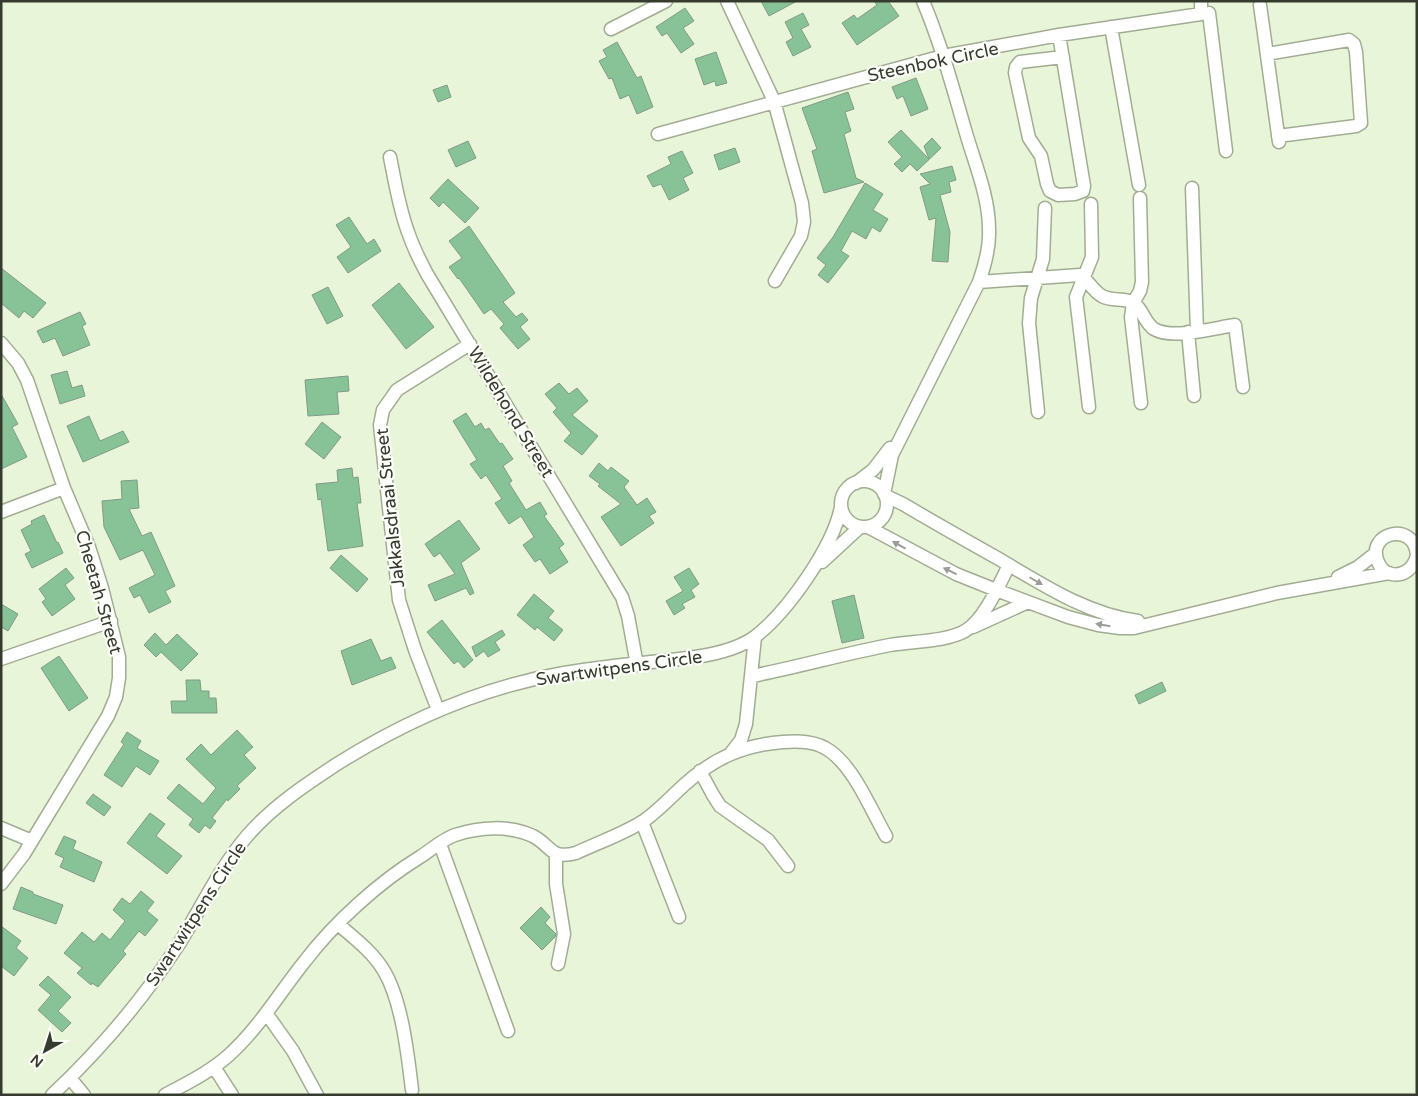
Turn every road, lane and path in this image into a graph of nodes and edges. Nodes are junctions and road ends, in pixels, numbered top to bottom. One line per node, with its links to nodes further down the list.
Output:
1 (666, 1): 8 (street)
2 (728, 1): 13 (street)
3 (923, 1): 11 (street)
4 (1201, 1): 7 (street, Steenbok Circle)
5 (1260, 5): 10 (street)
6 (1209, 14): 15 (street)
7 (1111, 27): 9 (street, Steenbok Circle); 24 (street)
8 (611, 29)
9 (1059, 35): 11 (street, Steenbok Circle); 12 (street)
10 (1267, 54): 10 (street)
11 (943, 56): 13 (street, Steenbok Circle); 23 (street)
12 (1063, 57): 12 (street)
13 (774, 101): 14 (street, Steenbok Circle); 22 (street)
14 (658, 134)
15 (1226, 151)
16 (390, 157): 27 (street, Wildehond Street)
17 (1192, 188): 25 (street)
18 (1091, 204): 20 (street)
19 (1045, 208): 21 (street)
20 (1083, 277): 21 (street); 24 (street); 31 (street)
21 (1038, 278): 23 (street); 32 (street)
22 (775, 281)
23 (979, 282): 33 (street)
24 (1132, 303): 25 (street); 30 (street)
25 (1192, 331): 28 (street); 29 (street)
26 (1, 343): 35 (street, Cheetah Street)
27 (470, 344): 54 (street, Wildehond Street); 56 (street, Jakkalsdraai Street)
28 (1243, 387)
29 (1194, 396)
30 (1141, 403)
31 (1089, 407)
32 (1038, 412)
33 (907, 423): 34 (street); 36 (street)
34 (854, 483): 36 (street); 37 (street)
35 (64, 488): 38 (street); 49 (street, Cheetah Street)
36 (885, 495): 39 (street); 43 (street)
37 (841, 507): 39 (street); 44 (street, Swartwitpens Circle)
38 (1, 512)
39 (864, 527): 44 (street, Swartwitpens Circle); 47 (street, one-way to 39)
40 (1413, 539): 41 (street); 42 (street)
41 (1376, 553): 45 (street); 46 (street)
42 (1416, 561): 45 (street)
43 (1009, 565): 47 (street); 50 (street, one-way to 50)
44 (814, 568): 52 (street, Swartwitpens Circle)
45 (1389, 573): 46 (street)
46 (1322, 584): 50 (street)
47 (996, 590): 48 (street); 51 (street)
48 (1028, 602): 50 (street, one-way to 48); 51 (street)
49 (111, 621): 53 (street); 62 (street, Cheetah Street)
50 (1150, 623)
51 (965, 631): 55 (street)
52 (755, 637): 54 (street, Swartwitpens Circle); 55 (street)
53 (1, 659)
54 (637, 665): 56 (street, Swartwitpens Circle)
55 (752, 676): 57 (street)
56 (438, 710): 73 (street, Swartwitpens Circle)
57 (731, 753): 58 (street); 61 (street)
58 (700, 772): 59 (street); 65 (street)
59 (642, 822): 64 (street); 67 (street)
60 (1, 828): 62 (street)
61 (886, 836)
62 (32, 841): 66 (street, Cheetah Street)
63 (440, 844): 64 (street); 68 (street); 71 (street)
64 (556, 854): 69 (street)
65 (788, 866)
66 (1, 884)
67 (678, 916)
68 (338, 924): 70 (street); 74 (street)
69 (558, 964)
70 (266, 1013): 72 (street); 79 (street)
71 (508, 1031)
72 (214, 1067): 77 (street); 78 (street)
73 (70, 1078): 75 (street, Swartwitpens Circle); 76 (street)
74 (412, 1090)
75 (52, 1095)
76 (84, 1095)
77 (165, 1095)
78 (232, 1095)
79 (317, 1095)

